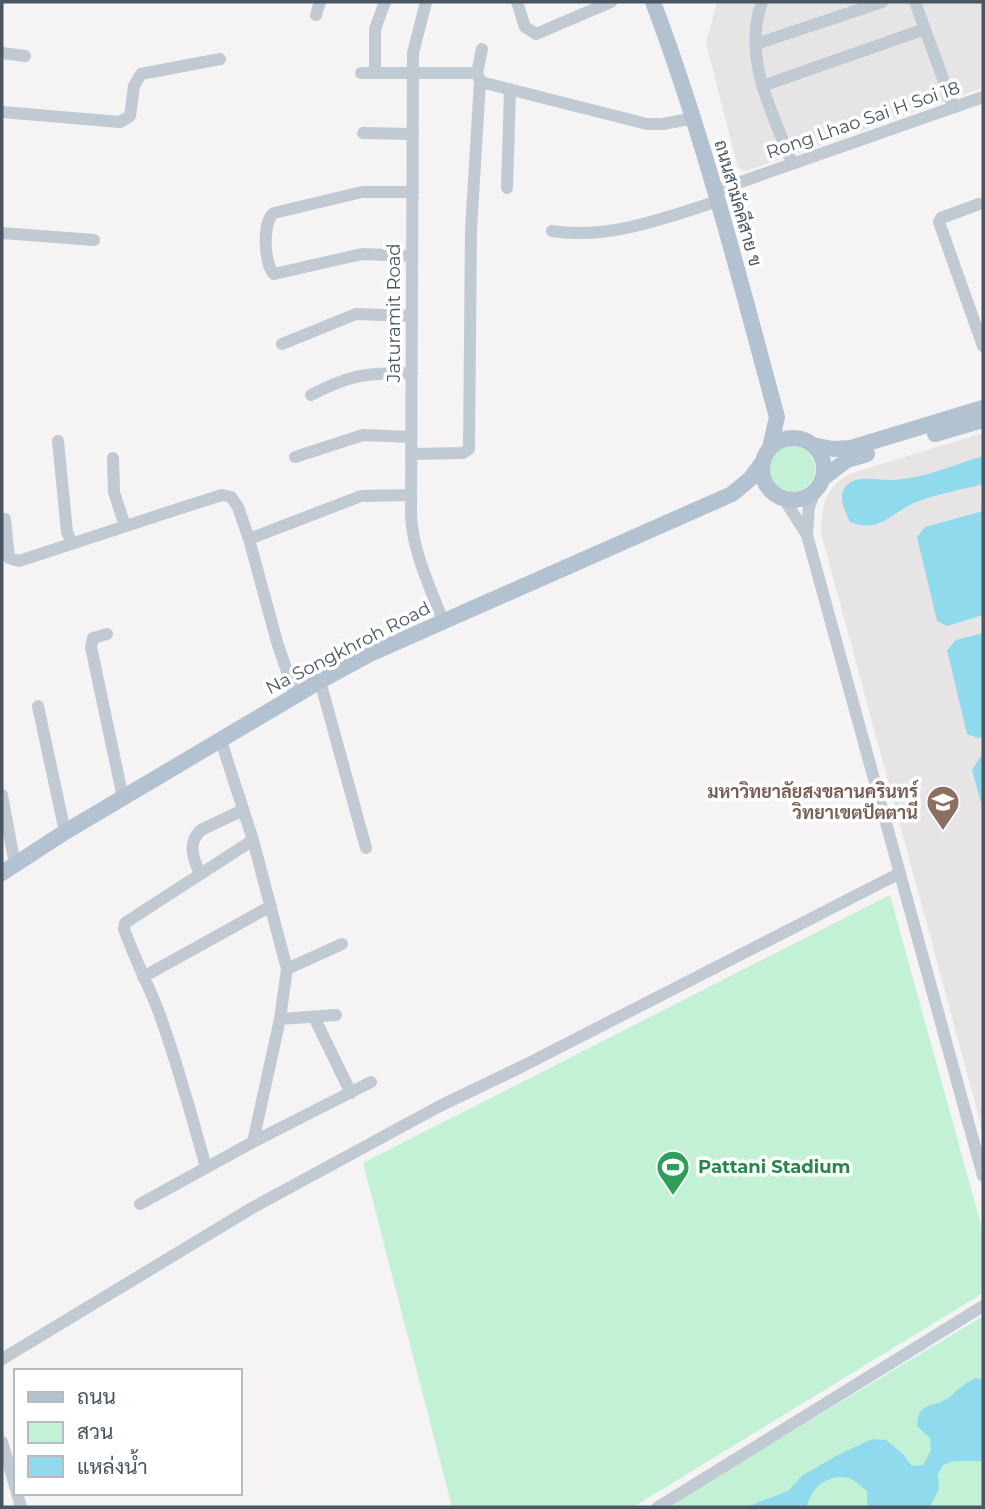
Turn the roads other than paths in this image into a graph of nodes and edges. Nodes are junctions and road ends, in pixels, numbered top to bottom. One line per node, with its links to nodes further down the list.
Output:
1 (320, 2): 11 (street)
2 (385, 2): 18 (street)
3 (426, 2): 20 (street, Jaturamit Road)
4 (517, 2): 10 (street)
5 (611, 2): 10 (street)
6 (653, 2): 27 (main road, ถนนสามัคคีสาย ข)
7 (762, 2): 13 (street)
8 (882, 2): 13 (street)
9 (915, 2): 12 (street)
10 (581, 7)
11 (316, 15)
12 (925, 29): 22 (street); 25 (street)
13 (756, 44): 22 (street)
14 (482, 49): 21 (street)
15 (2, 53): 16 (street)
16 (25, 56)
17 (220, 59): 26 (street)
18 (375, 72): 19 (street); 20 (street)
19 (361, 73)
20 (414, 73): 21 (street); 29 (street, Jaturamit Road)
21 (479, 77): 23 (street); 51 (street)
22 (762, 86): 30 (street)
23 (510, 89): 27 (street); 31 (street)
24 (983, 97): 25 (street, Rong Lhao Sai H Soi 18)
25 (953, 106): 30 (street, Rong Lhao Sai H Soi 18)
26 (2, 112)
27 (694, 118): 33 (main road, ถนนสามัคคีสาย ข)
28 (363, 133): 29 (street)
29 (413, 134): 32 (street, Jaturamit Road)
30 (792, 163): 33 (street, Rong Lhao Sai H Soi 18)
31 (507, 188)
32 (413, 192): 38 (street, Jaturamit Road); 38 (street)
33 (717, 196): 35 (street, Rong Lhao Sai H Soi 18); 45 (main road, ถนนสามัคคีสาย ข)
34 (979, 204): 41 (street)
35 (552, 231)
36 (2, 233): 37 (street)
37 (94, 240)
38 (412, 256): 39 (street, Jaturamit Road)
39 (412, 316): 40 (street); 42 (street, Jaturamit Road)
40 (282, 344)
41 (983, 346)
42 (412, 373): 43 (street); 47 (street, Jaturamit Road)
43 (311, 395)
44 (983, 408): 49 (main road)
45 (777, 416): 49 (main road); 50 (main road, ถนนสามัคคีสาย ข)
46 (983, 420): 55 (main road)
47 (411, 437): 51 (street, Jaturamit Road); 52 (street)
48 (58, 441): 63 (street)
49 (808, 443): 50 (main road); 55 (main road)
50 (770, 448): 54 (main road)
51 (411, 454): 57 (street, Jaturamit Road)
52 (295, 457)
53 (113, 458): 60 (street)
54 (762, 463): 56 (main road, Na Songkhroh Road); 58 (main road)
55 (818, 485): 58 (main road); 61 (street)
56 (732, 494): 58 (main road, Na Songkhroh Road); 64 (main road, Na Songkhroh Road)
57 (411, 495): 62 (street); 64 (street, Jaturamit Road)
58 (778, 496): 61 (street)
59 (5, 519): 63 (street)
60 (125, 526): 62 (street); 63 (street)
61 (807, 535): 77 (street)
62 (250, 539): 67 (street)
63 (72, 543)
64 (443, 621): 66 (main road, Na Songkhroh Road)
65 (107, 634): 71 (street)
66 (320, 681): 67 (main road, Na Songkhroh Road); 75 (street)
67 (295, 695): 69 (main road, Na Songkhroh Road)
68 (38, 706): 73 (street)
69 (220, 741): 71 (main road, Na Songkhroh Road); 72 (street)
70 (2, 795): 76 (street)
71 (123, 798): 73 (main road, Na Songkhroh Road)
72 (243, 810): 74 (street); 78 (street)
73 (65, 832): 76 (main road, Na Songkhroh Road)
74 (253, 840): 78 (street); 79 (street)
75 (366, 848)
76 (8, 869)
77 (900, 873): 90 (street); 93 (street)
78 (200, 874): 82 (street)
79 (271, 906): 81 (street); 82 (street)
80 (342, 944): 81 (street)
81 (287, 970): 85 (street)
82 (143, 977): 89 (street)
83 (336, 1015): 84 (street)
84 (314, 1017): 85 (street); 87 (street)
85 (280, 1019): 88 (street)
86 (371, 1082): 87 (street)
87 (351, 1093): 88 (street)
88 (253, 1142): 89 (street)
89 (206, 1167): 91 (street)
90 (983, 1176)
91 (140, 1204)
92 (983, 1306): 96 (street)
93 (2, 1359)
94 (2, 1442): 95 (street)
95 (14, 1484)
96 (658, 1507)

